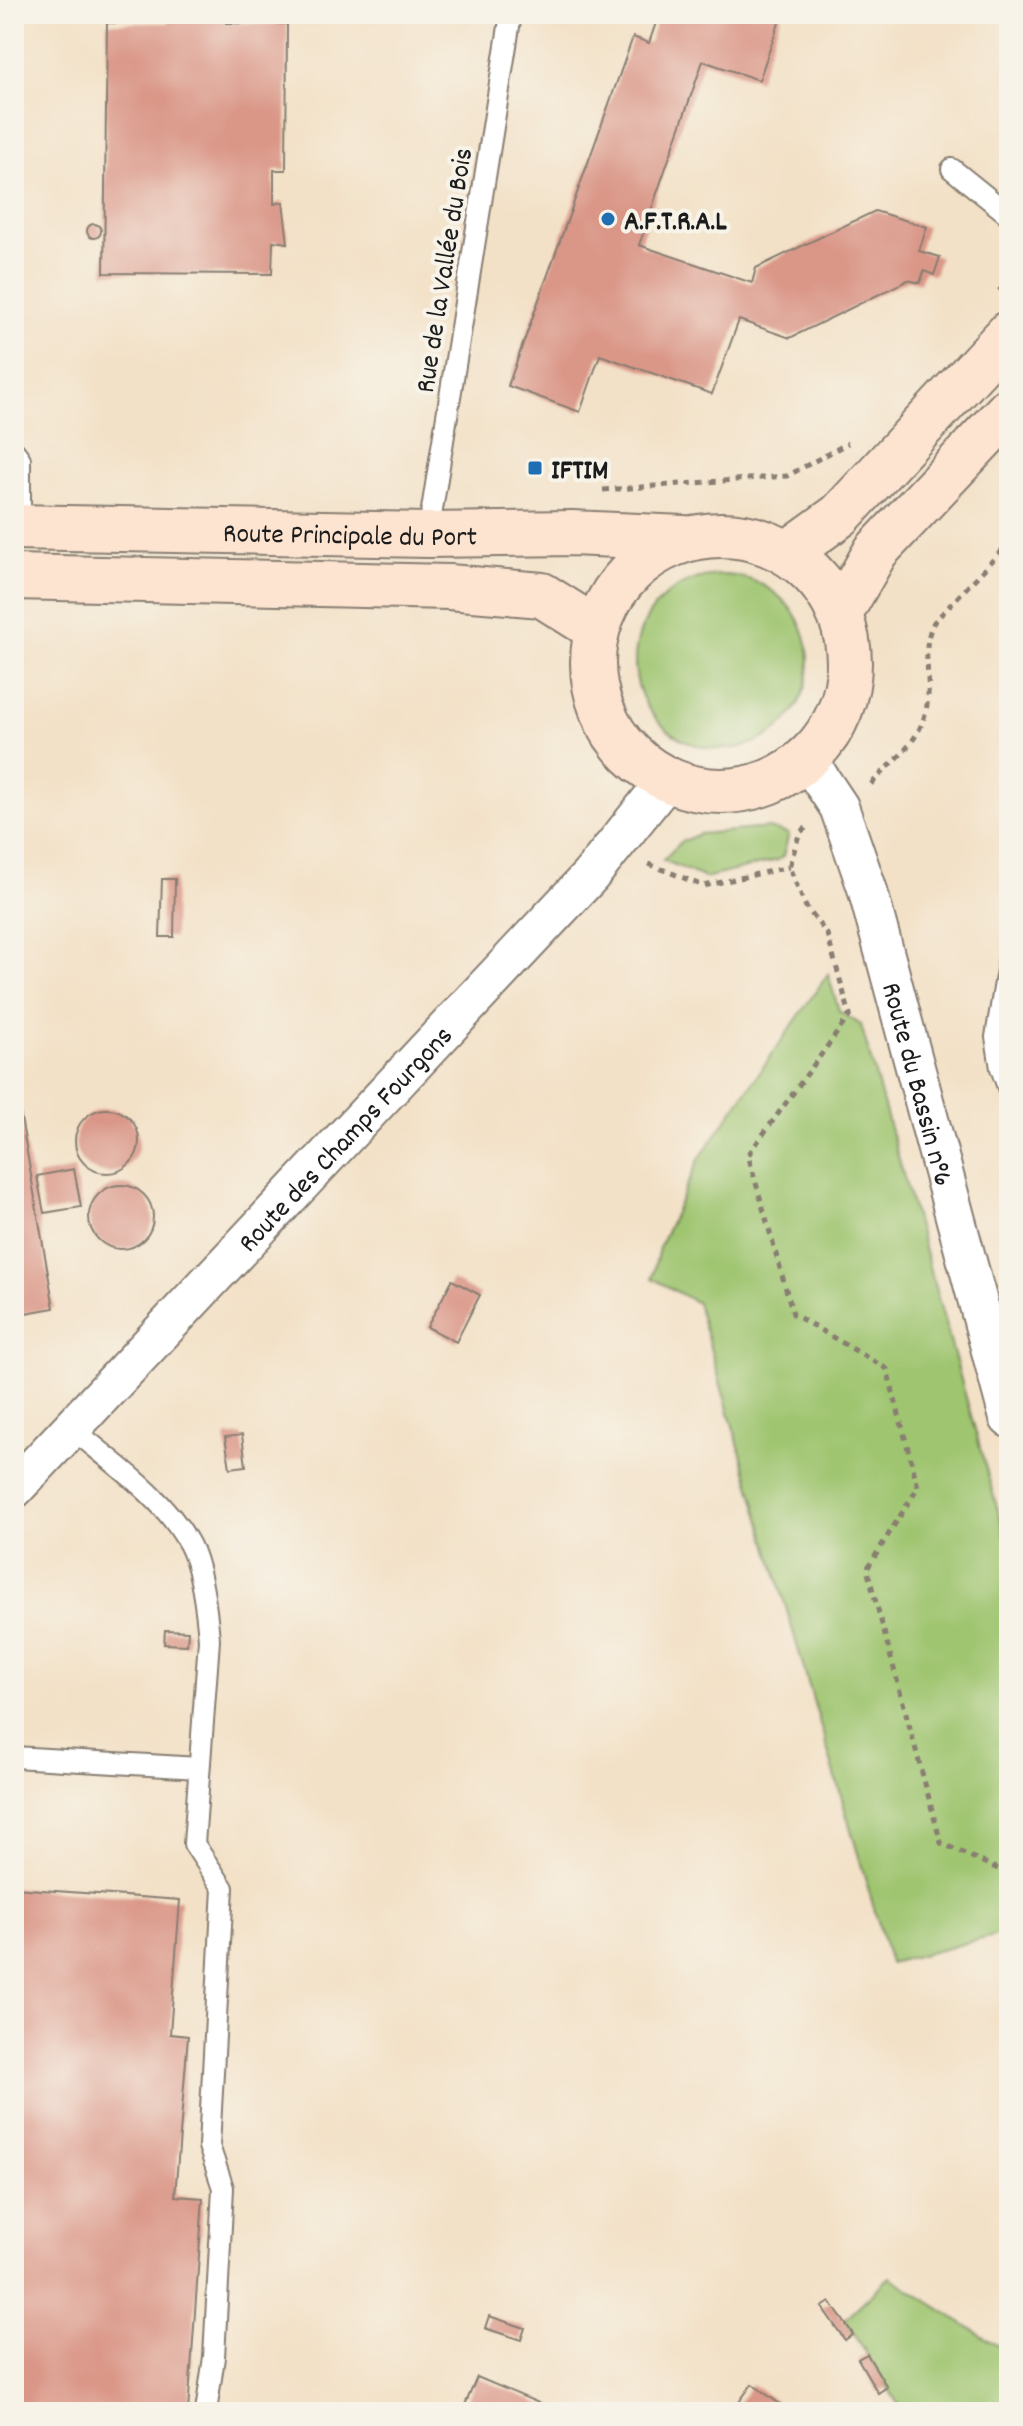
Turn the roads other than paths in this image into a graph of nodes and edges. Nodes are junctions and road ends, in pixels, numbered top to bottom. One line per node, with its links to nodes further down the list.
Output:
1 (511, 14): 8 (lane, Rue de la Vallée du Bois)
2 (952, 169): 3 (lane)
3 (1009, 215)
4 (1009, 333): 10 (main road)
5 (1009, 410): 12 (main road)
6 (14, 451): 7 (lane)
7 (17, 527): 8 (main road, Route Principale du Port)
8 (428, 535): 9 (main road, Route Principale du Port)
9 (686, 538): 10 (main road); 13 (main road)
10 (789, 552): 12 (main road)
11 (14, 577): 13 (main road, Route Principale du Port)
12 (841, 612): 14 (main road)
13 (596, 629): 15 (main road)
14 (807, 759): 15 (main road); 18 (street, Route du Bassin n°6)
15 (667, 780): 19 (street, Route des Champs Fourgons)
16 (1009, 958): 17 (lane)
17 (1009, 1090)
18 (1009, 1418)
19 (72, 1428): 20 (street, Route des Champs Fourgons); 22 (lane)
20 (14, 1489)
21 (14, 1757): 22 (lane)
22 (199, 1768): 23 (lane)
23 (206, 2412)

